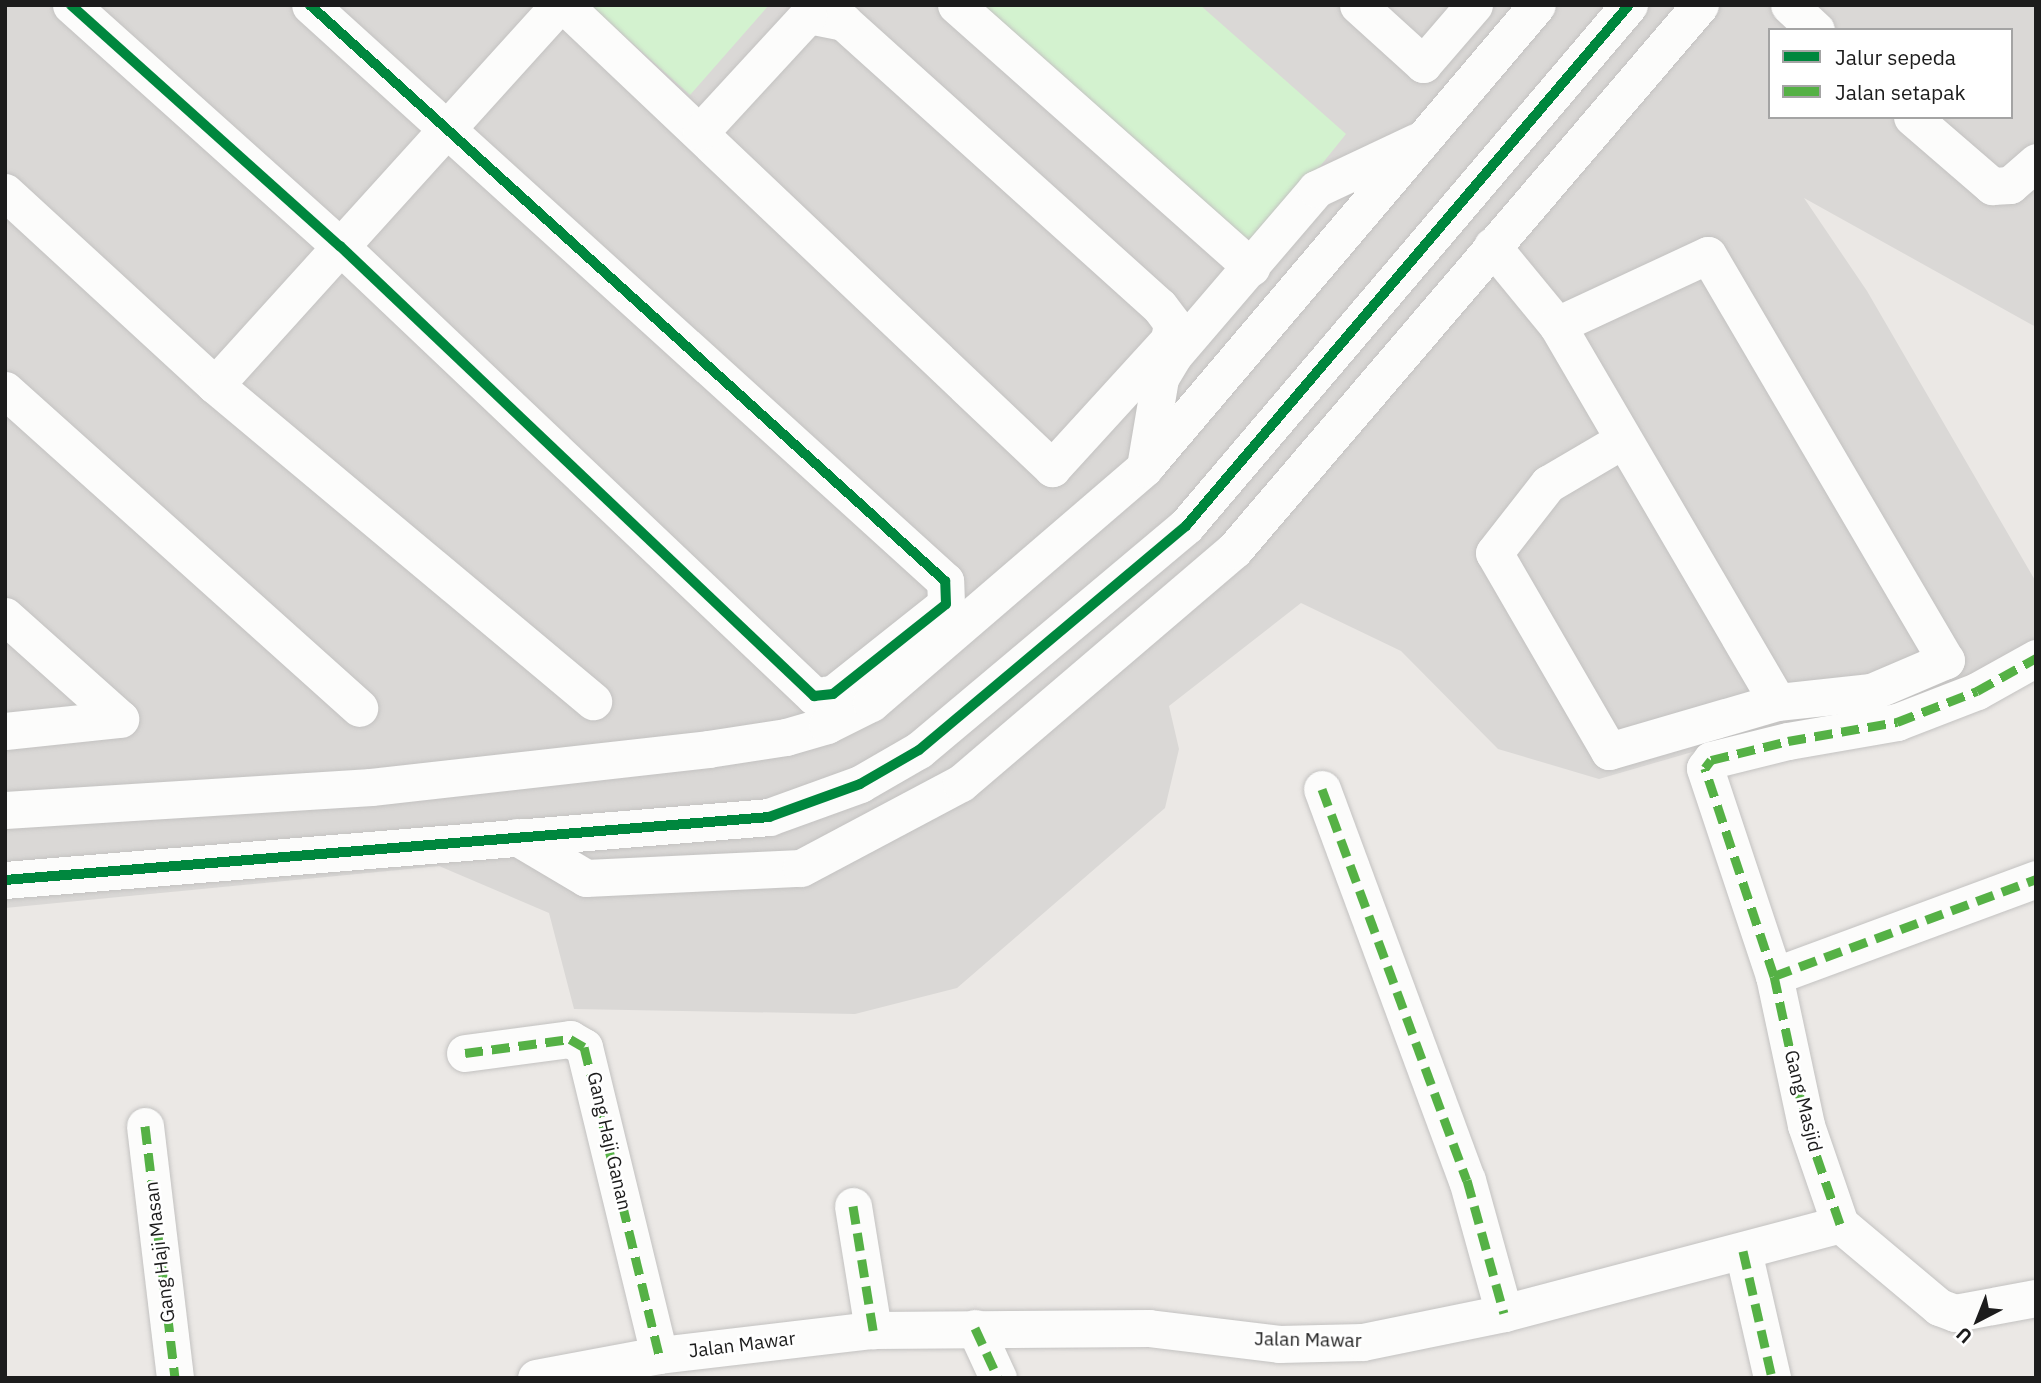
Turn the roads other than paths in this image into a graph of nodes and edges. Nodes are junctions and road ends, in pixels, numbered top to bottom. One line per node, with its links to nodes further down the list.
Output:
1 (71, 5): 19 (street)
2 (310, 5): 14 (street)
3 (559, 5): 14 (street)
4 (565, 5): 15 (street)
5 (956, 5): 21 (street)
6 (1358, 5): 7 (street)
7 (1474, 5)
8 (1537, 5): 16 (street)
9 (1629, 5): 35 (street)
10 (1700, 5): 20 (street)
11 (1789, 5): 12 (street)
12 (1814, 28)
13 (1914, 119): 17 (street)
14 (447, 128): 19 (street); 19 (street)
15 (701, 131): 15 (street)
16 (1422, 139): 21 (street); 26 (street)
17 (2036, 162)
18 (5, 192): 23 (street)
19 (340, 246): 23 (street)
20 (1492, 246): 22 (street); 35 (street)
21 (1251, 267): 26 (street)
22 (1557, 325): 25 (street); 30 (street)
23 (215, 385): 29 (street)
24 (5, 390): 31 (street)
25 (1621, 441): 30 (street); 30 (street)
26 (1144, 468): 34 (street)
27 (5, 616): 32 (street)
28 (2036, 659): 38 (street, Gang Masjid)
29 (593, 701)
30 (1777, 702)
31 (359, 708)
32 (5, 731)
33 (1322, 789): 45 (street)
34 (5, 810)
35 (517, 837): 37 (street)
36 (2036, 879): 38 (street)
37 (5, 880)
38 (1774, 976): 42 (street, Gang Masjid)
39 (465, 1053): 48 (street, Gang Haji Ganan)
40 (145, 1126): 49 (street, Gang Haji Masan)
41 (853, 1206): 47 (street)
42 (1840, 1224): 43 (street, Jalan Mawar); 44 (street)
43 (1743, 1251): 45 (street, Jalan Mawar); 52 (street)
44 (2036, 1298)
45 (1504, 1313): 46 (street, Jalan Mawar)
46 (975, 1328): 47 (street, Jalan Mawar); 51 (street)
47 (873, 1330): 48 (street, Jalan Mawar)
48 (659, 1355): 50 (street, Jalan Mawar)
49 (175, 1378)
50 (536, 1378)
51 (998, 1378)
52 (1772, 1378)

